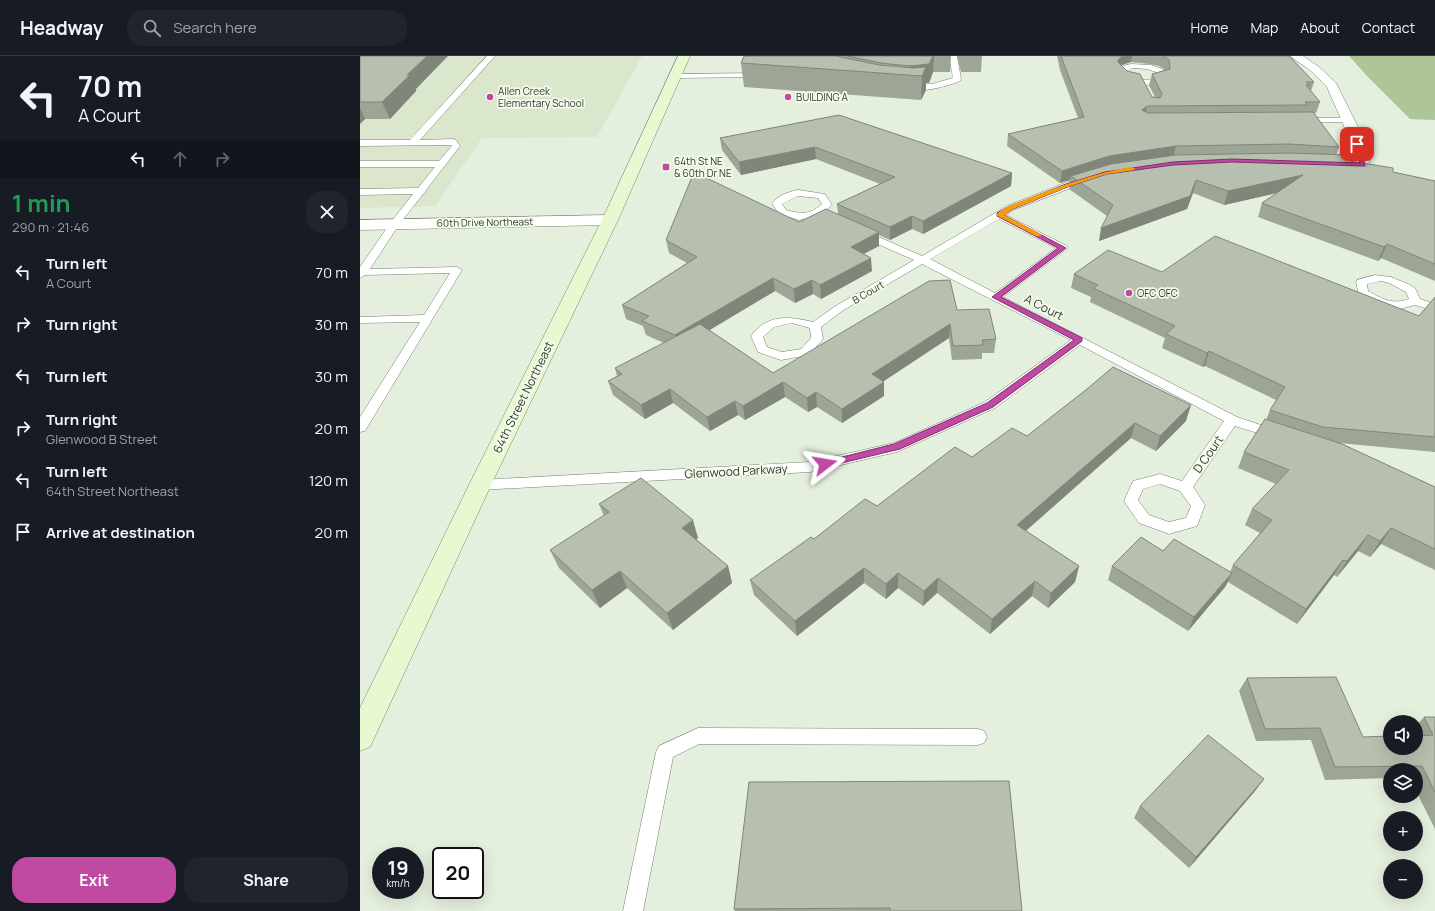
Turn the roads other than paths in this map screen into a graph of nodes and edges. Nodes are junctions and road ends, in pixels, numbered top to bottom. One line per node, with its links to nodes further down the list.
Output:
1 (491, 56): 11 (lane)
2 (684, 56): 7 (main road, 64th Street Northeast)
3 (953, 56): 8 (lane)
4 (1296, 56): 10 (street)
5 (1129, 64): 5 (lane)
6 (770, 75): 7 (lane)
7 (675, 76): 21 (main road, 64th Street Northeast)
8 (896, 86)
9 (1292, 120): 10 (lane)
10 (1348, 120): 15 (street)
11 (413, 142): 12 (lane); 14 (lane)
12 (360, 143)
13 (360, 164): 14 (lane)
14 (442, 164): 17 (lane)
15 (1363, 166)
16 (1094, 177): 20 (lane, B Court)
17 (422, 191): 18 (lane); 22 (lane)
18 (360, 192)
19 (818, 213): 24 (lane, A Court)
20 (999, 215): 24 (lane, B Court); 26 (lane)
21 (610, 220): 22 (street, 60th Drive Northeast); 36 (main road, 64th Street Northeast)
22 (394, 224): 23 (street, 60th Drive Northeast); 25 (lane)
23 (360, 225)
24 (923, 260): 26 (lane, A Court); 31 (lane, B Court)
25 (361, 273): 29 (lane)
26 (996, 297): 32 (lane, A Court)
27 (1415, 301): 28 (lane)
28 (1435, 308)
29 (428, 318): 30 (lane); 34 (lane)
30 (360, 320)
31 (814, 326): 31 (lane)
32 (1079, 340): 33 (lane, A Court); 36 (lane, Glenwood Parkway)
33 (1232, 420): 35 (lane, A Court); 37 (lane, D Court)
34 (360, 428)
35 (1292, 440)
36 (480, 485): 39 (main road, 64th Street Northeast)
37 (1185, 488): 37 (lane)
38 (978, 737): 40 (lane)
39 (360, 738)
40 (633, 911)

